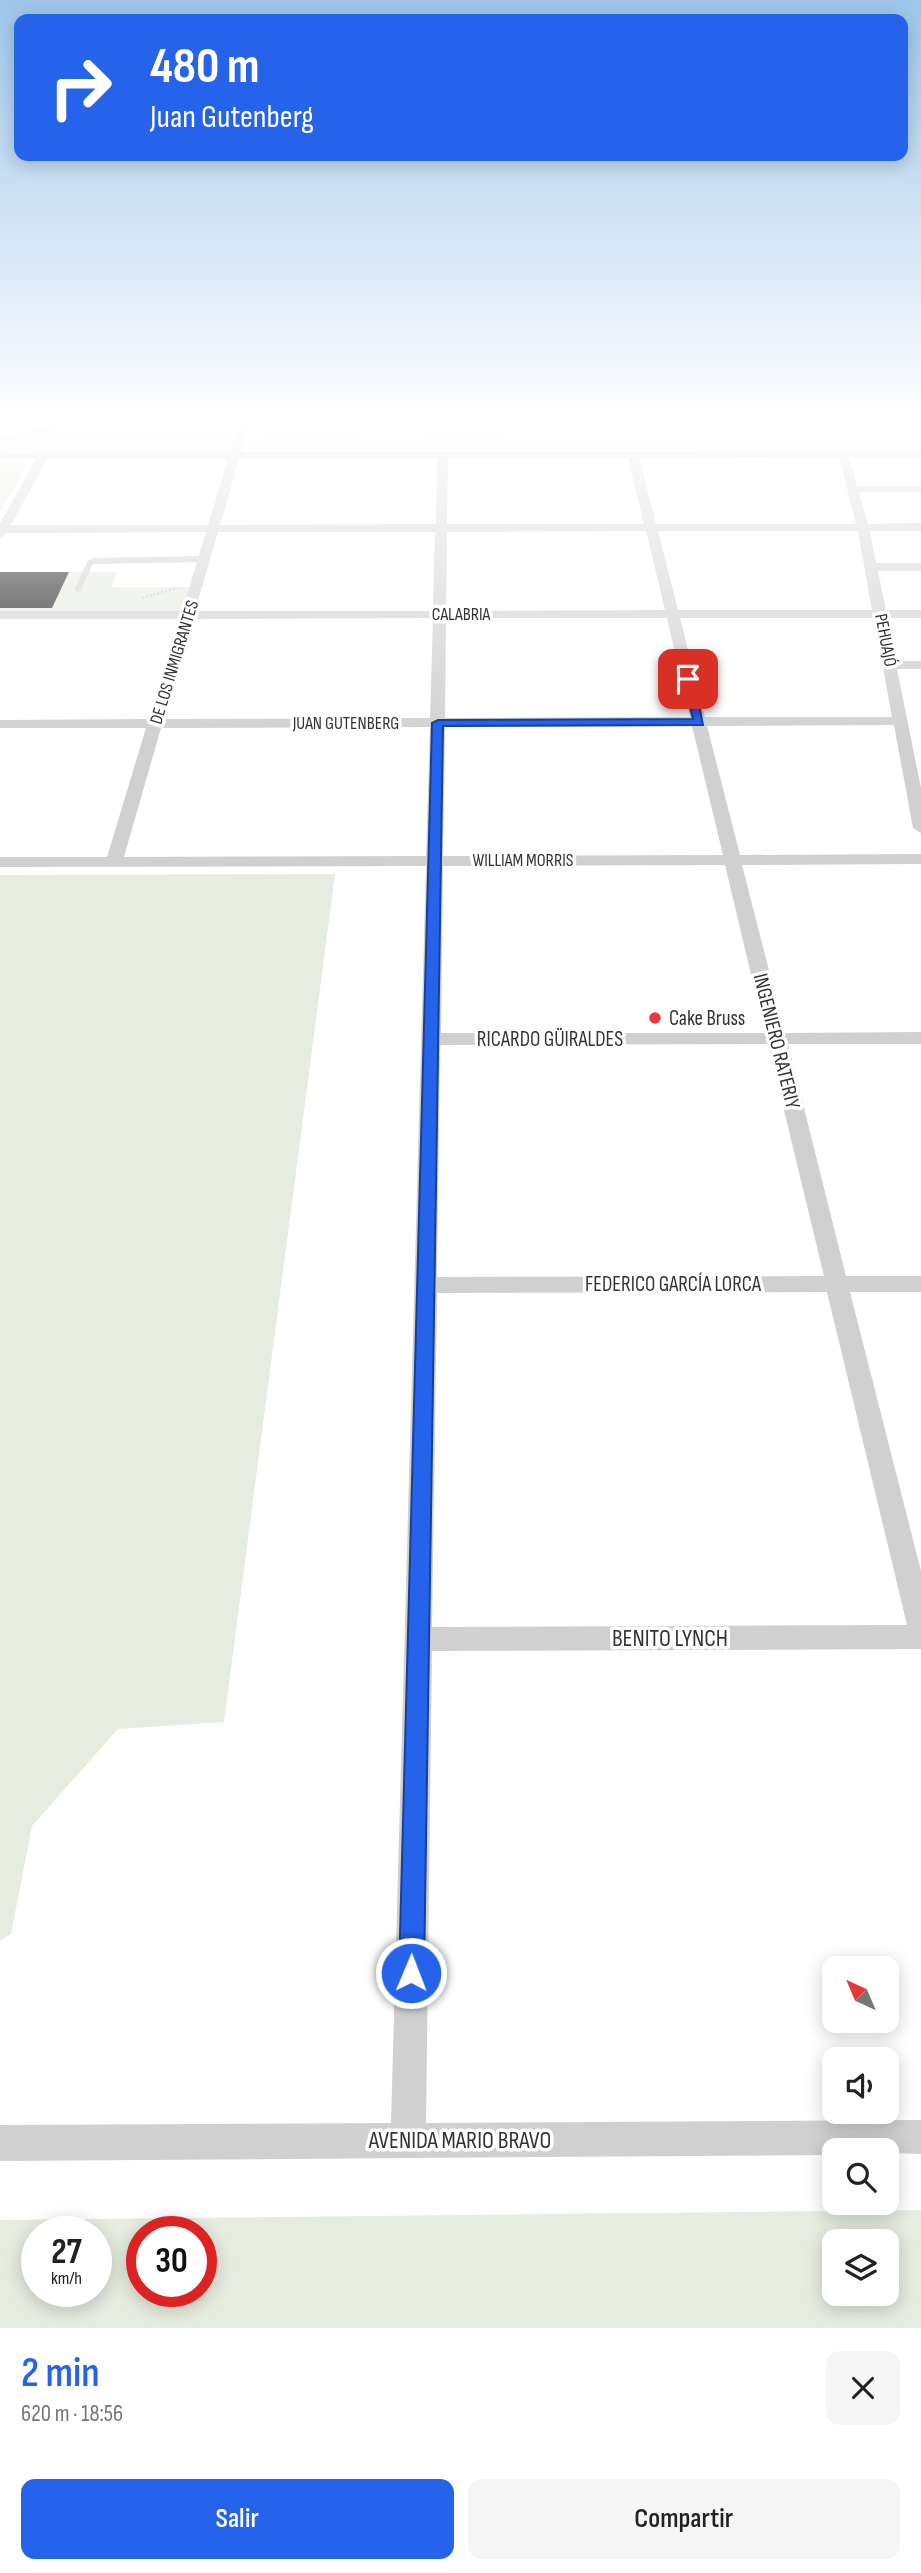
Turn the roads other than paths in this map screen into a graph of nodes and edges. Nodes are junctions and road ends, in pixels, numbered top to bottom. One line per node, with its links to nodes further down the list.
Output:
1 (98, 530): 6 (street)
2 (214, 530): 7 (street, DE LOS INMIGRANTES)
3 (442, 530): 12 (street)
4 (652, 530): 13 (street, INGENIERO RATERIY)
5 (864, 530): 8 (street, PEHUAJÓ)
6 (1, 531)
7 (205, 559): 10 (lane); 16 (street, DE LOS INMIGRANTES)
8 (871, 567): 9 (street); 11 (street, PEHUAJÓ)
9 (921, 567)
10 (78, 589)
11 (881, 613): 13 (street, CALABRIA); 14 (street, CALABRIA); 17 (street, PEHUAJÓ)
12 (440, 614): 13 (street, CALABRIA); 16 (street, CALABRIA); 21 (street)
13 (672, 614): 20 (street, INGENIERO RATERIY)
14 (921, 614)
15 (0, 615): 16 (street, CALABRIA)
16 (189, 615): 23 (street, DE LOS INMIGRANTES)
17 (891, 665): 18 (street); 19 (street, PEHUAJÓ)
18 (921, 665)
19 (902, 721): 20 (street, JUAN GUTENBERG); 24 (street, PEHUAJÓ)
20 (699, 722): 21 (street, JUAN GUTENBERG); 26 (street, INGENIERO RATERIY)
21 (438, 723): 23 (street, JUAN GUTENBERG); 27 (street)
22 (0, 724): 23 (street, JUAN GUTENBERG)
23 (155, 724): 29 (street, DE LOS INMIGRANTES)
24 (921, 828)
25 (921, 859): 26 (street, WILLIAM MORRIS)
26 (733, 860): 27 (street, WILLIAM MORRIS); 32 (street, INGENIERO RATERIY)
27 (435, 861): 29 (street, WILLIAM MORRIS); 31 (street)
28 (0, 862): 29 (street, WILLIAM MORRIS)
29 (114, 862)
30 (921, 1038): 32 (street, RICARDO GÜIRALDES)
31 (431, 1039): 32 (street, RICARDO GÜIRALDES); 35 (street)
32 (777, 1039): 33 (street, INGENIERO RATERIY)
33 (837, 1284): 34 (street, FEDERICO GARCÍA LORCA); 35 (street, FEDERICO GARCÍA LORCA); 36 (street, INGENIERO RATERIY)
34 (921, 1284)
35 (426, 1285): 38 (street)
36 (921, 1626)
37 (921, 1637): 38 (street, BENITO LYNCH)
38 (418, 1639): 40 (street)
39 (921, 2137): 40 (street, AVENIDA MARIO BRAVO)
40 (408, 2140): 41 (street, AVENIDA MARIO BRAVO)
41 (0, 2143)

